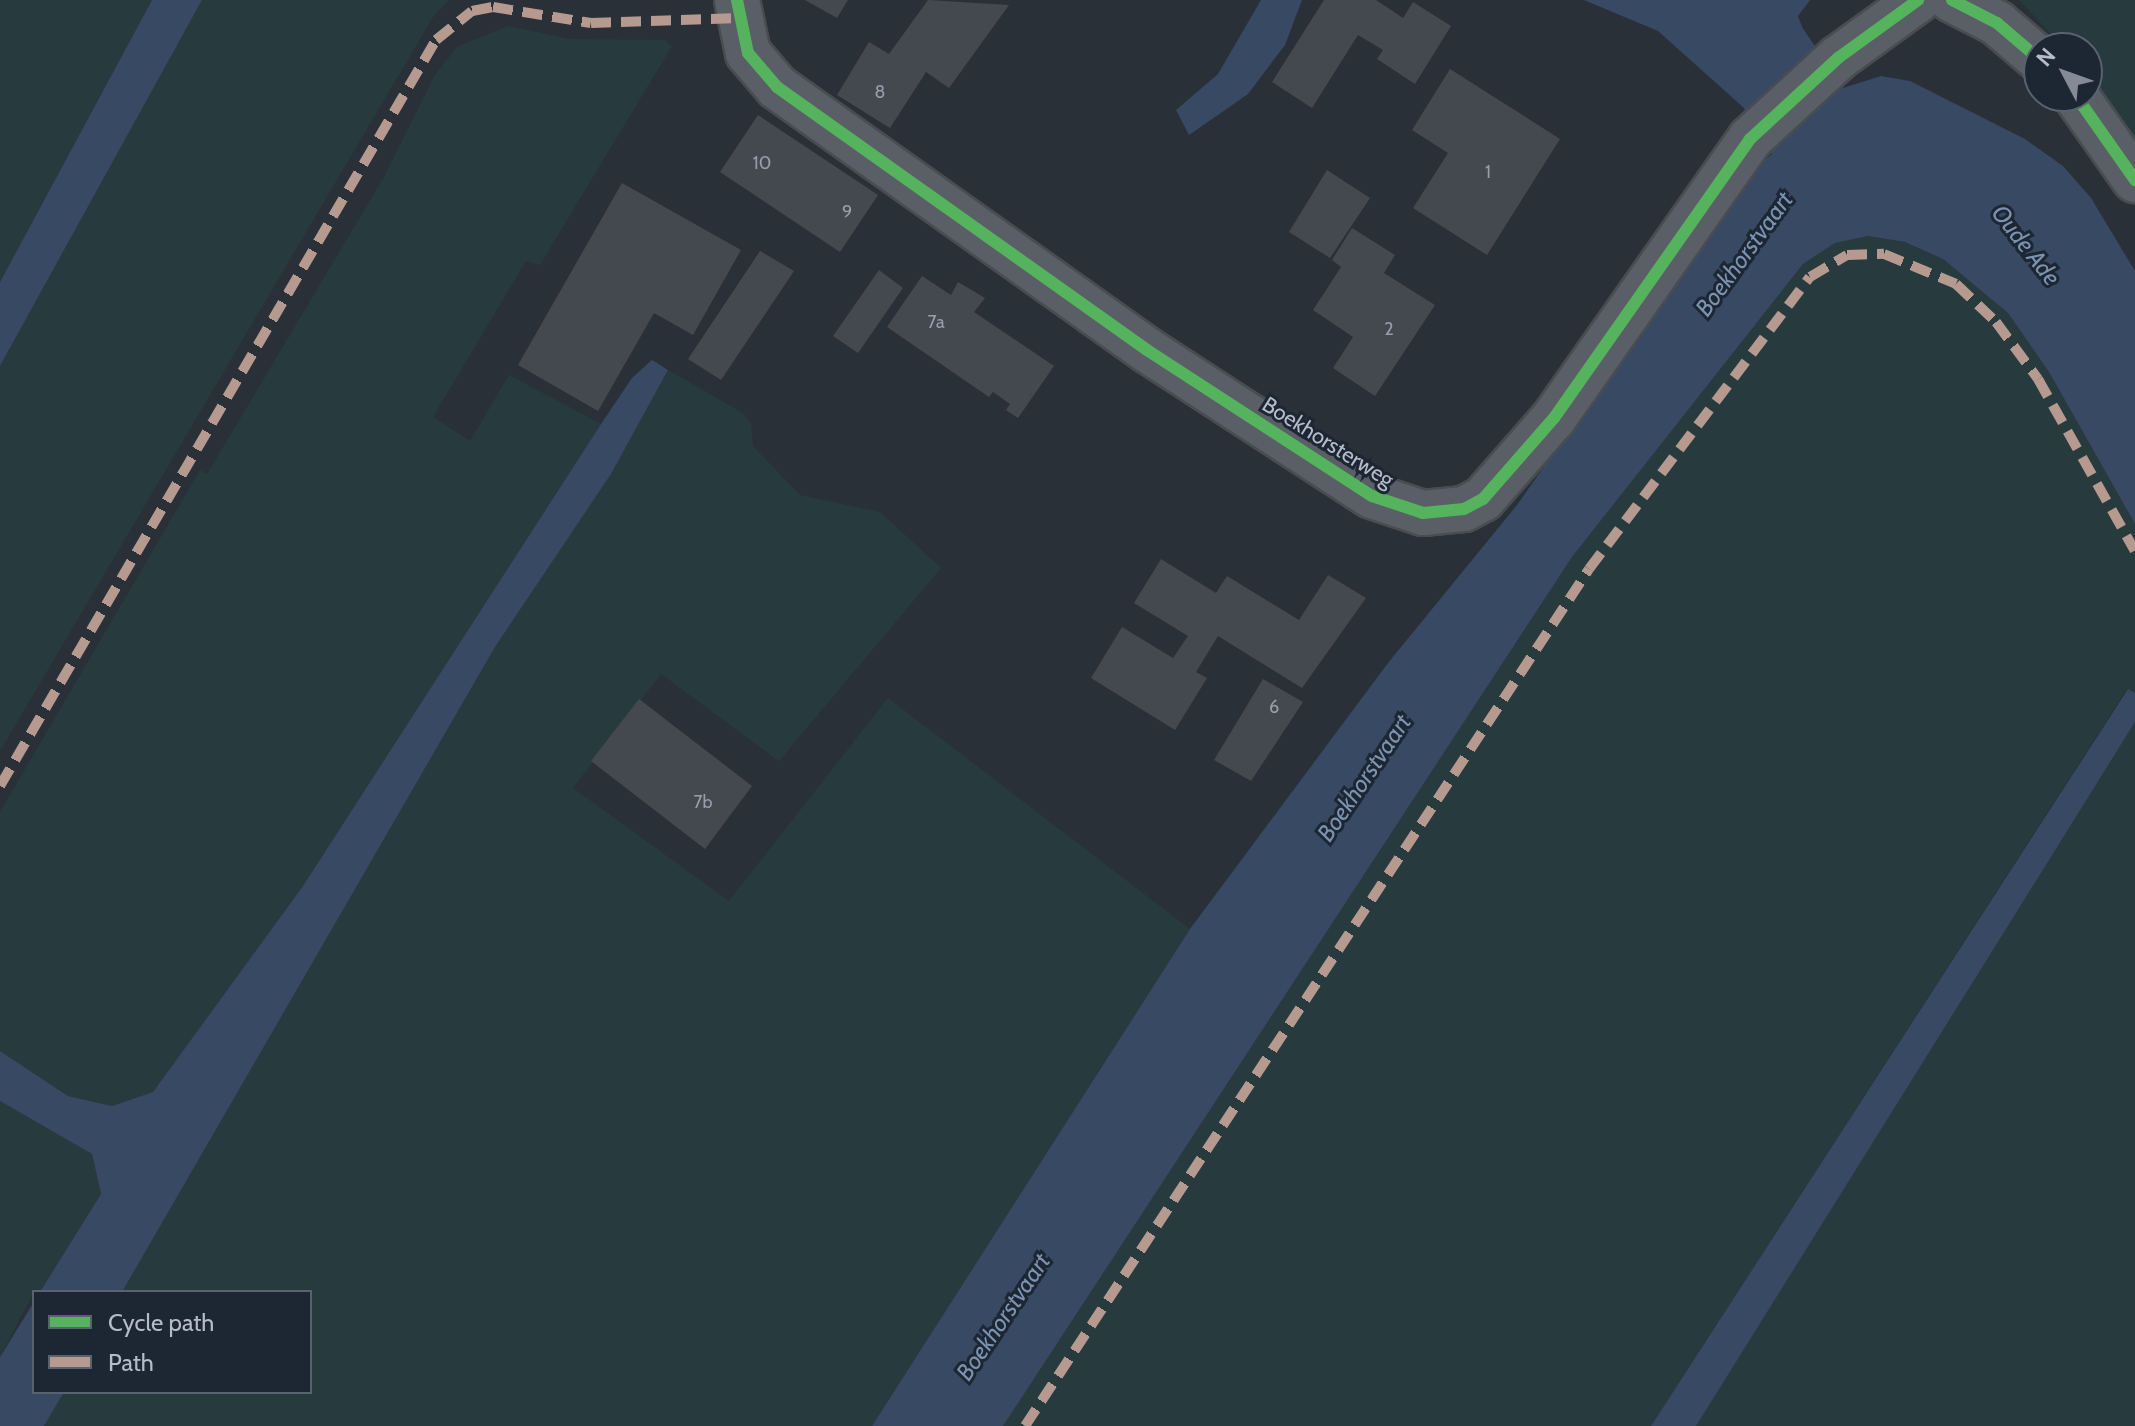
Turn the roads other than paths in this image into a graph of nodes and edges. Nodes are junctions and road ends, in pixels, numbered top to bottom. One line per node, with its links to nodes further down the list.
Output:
1 (737, 0): 2 (street, Boekhorsterweg)
2 (1918, 0)
3 (1952, 0): 4 (street)
4 (2023, 45)
5 (2087, 112): 6 (street)
6 (2135, 180)

